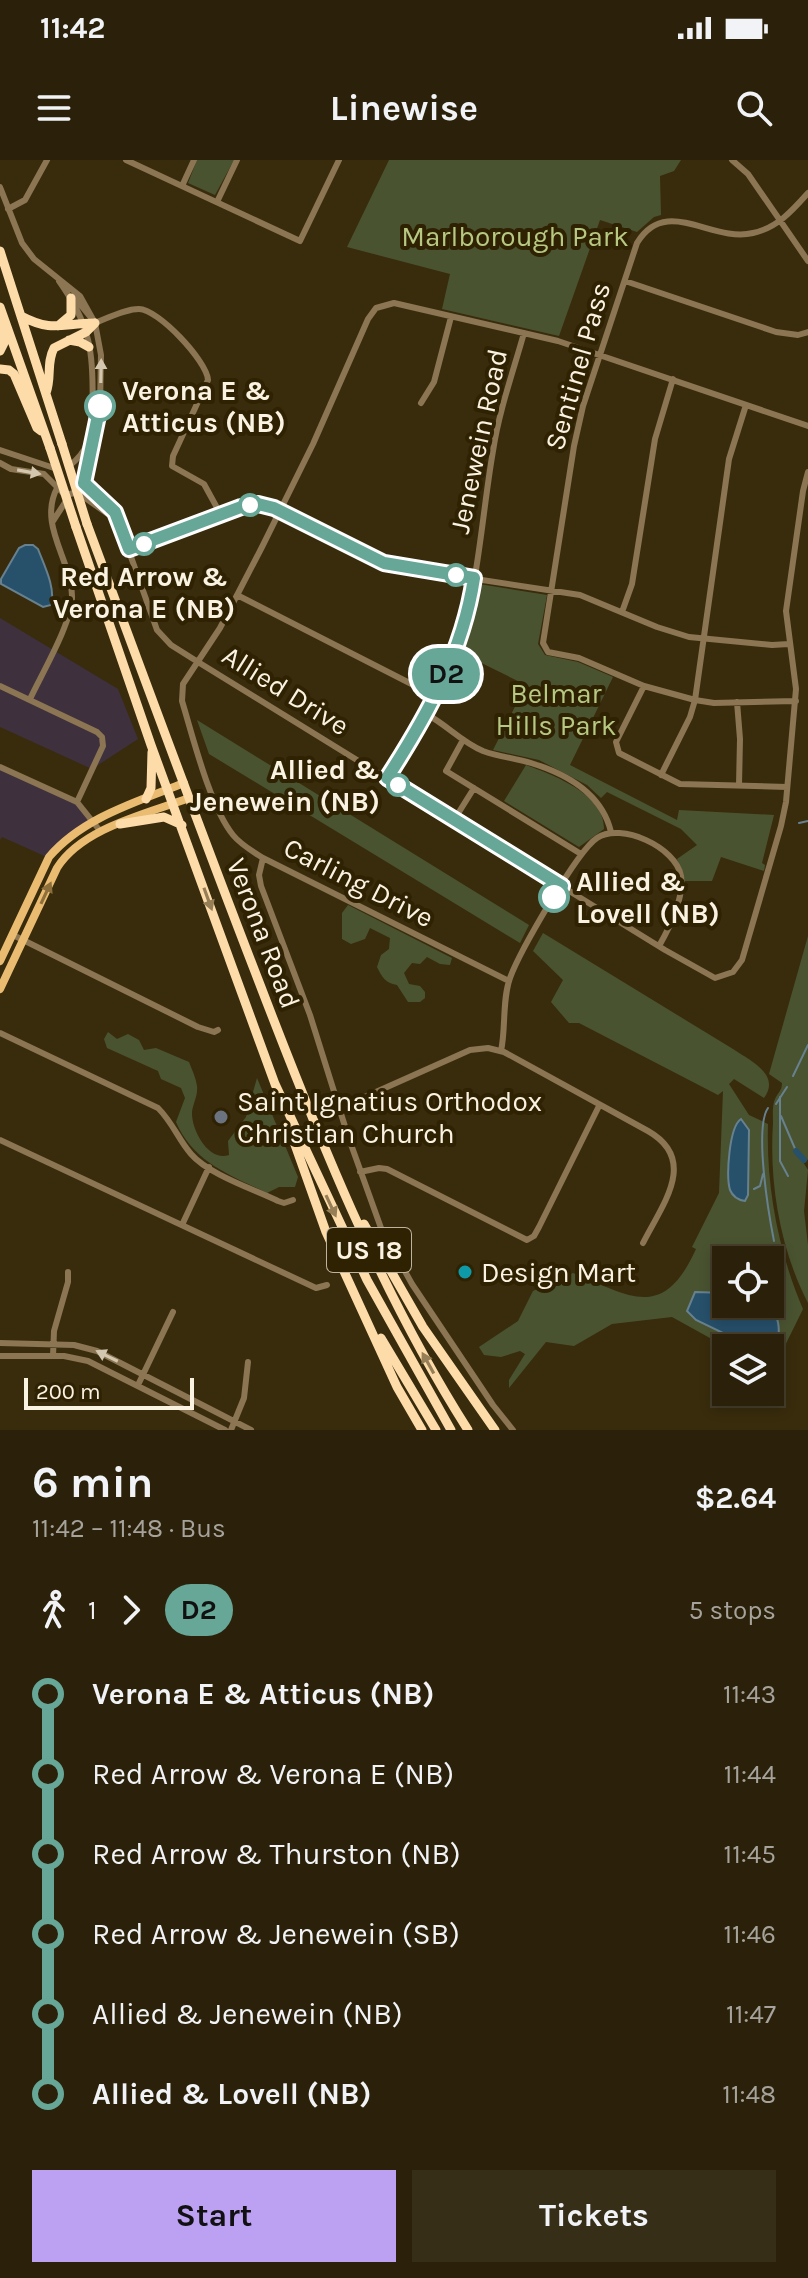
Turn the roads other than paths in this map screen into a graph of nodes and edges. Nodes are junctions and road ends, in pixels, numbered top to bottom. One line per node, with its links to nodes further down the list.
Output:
1 (47, 160): 11 (street)
2 (126, 160): 7 (street)
3 (194, 160): 7 (street)
4 (237, 160): 10 (street)
5 (339, 160): 13 (street)
6 (732, 160): 12 (street)
7 (182, 186): 10 (street)
8 (0, 187): 11 (street)
9 (808, 193): 12 (street, Sentinel Pass)
10 (217, 202): 13 (street)
11 (8, 209): 17 (street)
12 (781, 221): 16 (street); 18 (street, Sentinel Pass)
13 (300, 241): 14 (street)
14 (304, 250)
15 (0, 251): 21 (highway, Verona Road / US 18)
16 (808, 261)
17 (59, 280): 19 (street); 24 (street)
18 (625, 281): 27 (street); 32 (street, Sentinel Pass)
19 (69, 295): 24 (street); 25 (highway); 26 (street)
20 (0, 307): 39 (highway, Verona Road / US 18)
21 (21, 316): 25 (highway); 35 (highway, Verona Road / US 18)
22 (451, 317): 28 (street); 36 (street); 49 (street, Carling Drive)
23 (0, 318): 31 (highway)
24 (95, 323): 26 (highway); 45 (street, one-way to 24); 50 (street)
25 (55, 327): 26 (highway)
26 (84, 328): 29 (highway); 30 (street)
27 (808, 332)
28 (524, 333): 32 (street); 54 (street, Jenewein Road)
29 (69, 340): 30 (highway); 35 (highway)
30 (89, 347): 42 (street)
31 (0, 351)
32 (599, 355): 34 (street); 55 (street, Sentinel Pass)
33 (0, 369): 39 (highway)
34 (673, 379): 37 (street); 57 (street)
35 (45, 394): 74 (highway, Verona Road / US 18, bridge)
36 (421, 403)
37 (746, 405): 38 (street); 58 (street)
38 (808, 426)
39 (45, 434): 70 (highway, Verona Road / US 18, bridge)
40 (0, 450): 43 (street)
41 (0, 463): 46 (street, one-way to 46)
42 (68, 467): 43 (street); 45 (street)
43 (60, 471): 46 (street)
44 (808, 472): 59 (street)
45 (84, 481): 47 (street); 52 (street)
46 (56, 486): 48 (street); 51 (street)
47 (78, 493): 48 (street); 52 (street)
48 (69, 496): 51 (street)
49 (280, 511): 50 (street); 54 (street); 56 (street, Carling Drive)
50 (221, 515): 53 (street)
51 (53, 521): 64 (street)
52 (120, 522): 53 (street)
53 (129, 549): 60 (street, Allied Drive)
54 (474, 578): 55 (street); 63 (street, Jenewein Road)
55 (551, 590): 57 (street); 62 (street, Sentinel Pass)
56 (237, 595): 60 (street, Carling Drive); 63 (street)
57 (622, 612): 58 (street)
58 (702, 639): 59 (street); 65 (street)
59 (789, 644): 66 (street)
60 (198, 662): 73 (street, Allied Drive); 90 (street, Carling Drive)
61 (0, 686): 64 (street)
62 (644, 686): 65 (street); 72 (street)
63 (435, 696): 68 (street, Jenewein Road)
64 (30, 699): 81 (street)
65 (695, 700): 67 (street); 72 (street)
66 (796, 701): 67 (street); 76 (street)
67 (737, 702): 75 (street)
68 (426, 714): 69 (street); 73 (street, Jenewein Road)
69 (463, 740): 77 (street); 88 (street)
70 (151, 745): 78 (highway, Verona Road / US 18); 80 (highway)
71 (0, 767): 81 (street)
72 (661, 775): 75 (street)
73 (387, 778): 83 (street, Allied Drive)
74 (184, 783): 78 (main road); 79 (highway, Verona Road / US 18)
75 (739, 785): 76 (street)
76 (787, 787): 94 (street, Allied Drive)
77 (474, 788): 83 (street); 89 (street)
78 (169, 789): 80 (main road); 82 (highway, Verona Road / US 18)
79 (189, 798): 82 (main road); 106 (highway, Verona Road / US 18)
80 (146, 799): 84 (main road)
81 (77, 802): 84 (street)
82 (176, 807): 85 (main road); 86 (highway, Verona Road / US 18)
83 (454, 820): 91 (street, Allied Drive)
84 (93, 821): 87 (street); 92 (main road)
85 (120, 824): 86 (highway); 87 (main road)
86 (182, 825): 101 (highway, Verona Road / US 18, one-way to 101)
87 (101, 832): 93 (main road, one-way to 87)
88 (611, 832): 89 (street); 94 (street)
89 (581, 854): 91 (street)
90 (263, 858): 96 (street, Carling Drive); 103 (street)
91 (562, 886): 94 (street, Allied Drive); 96 (street)
92 (13, 935): 93 (street); 95 (main road)
93 (24, 940): 97 (main road); 98 (street)
94 (659, 946)
95 (0, 961)
96 (509, 981): 100 (street)
97 (0, 989)
98 (218, 1030)
99 (0, 1033): 105 (street)
100 (501, 1051): 102 (street); 103 (street)
101 (275, 1084): 113 (highway); 127 (highway, Verona Road / US 18, one-way to 127)
102 (599, 1106): 107 (street); 110 (street)
103 (340, 1108): 107 (street)
104 (0, 1140): 109 (street)
105 (209, 1167): 108 (street); 109 (street)
106 (334, 1169): 128 (highway, Verona Road / US 18, one-way to 106); 129 (highway)
107 (360, 1172): 130 (street)
108 (293, 1200)
109 (182, 1225): 112 (street)
110 (643, 1243)
111 (68, 1272): 116 (street)
112 (327, 1285)
113 (356, 1297): 125 (highway); 126 (highway)
114 (173, 1312): 120 (street)
115 (0, 1343): 116 (street)
116 (53, 1344): 118 (street); 120 (street, one-way to 116)
117 (0, 1356): 118 (street)
118 (53, 1356): 121 (street)
119 (248, 1362): 122 (street)
120 (144, 1374): 121 (street); 122 (street)
121 (138, 1385): 123 (street)
122 (235, 1421): 123 (street); 124 (street)
123 (228, 1430)
124 (251, 1430)
125 (422, 1430)
126 (436, 1430)
127 (451, 1430)
128 (468, 1430)
129 (495, 1430)
130 (513, 1430)

